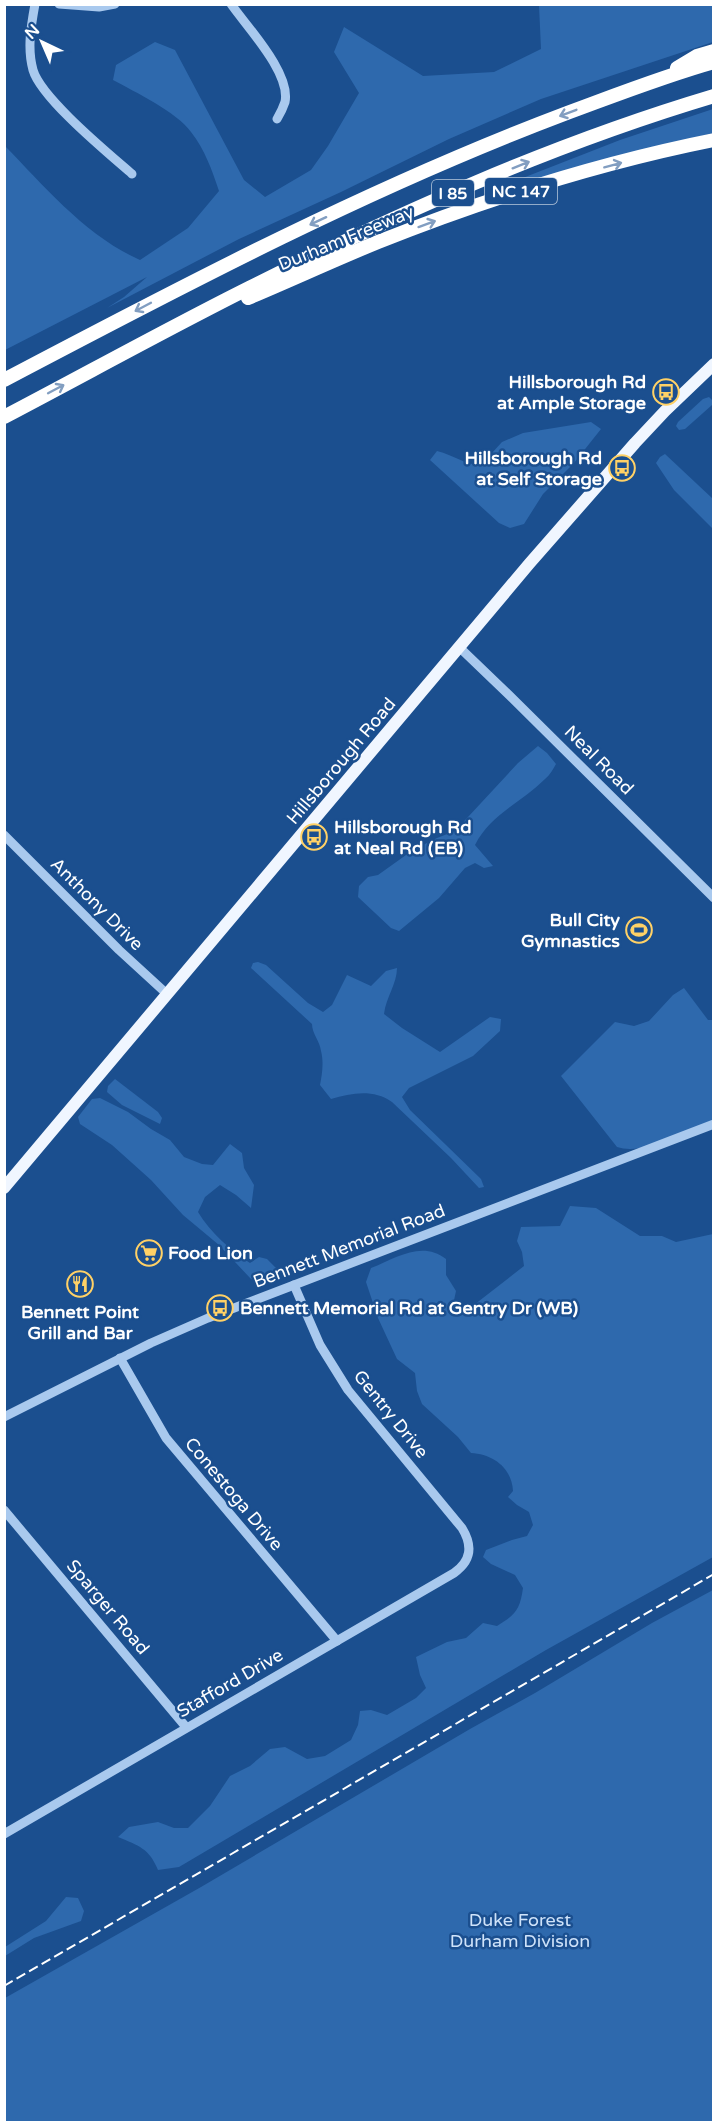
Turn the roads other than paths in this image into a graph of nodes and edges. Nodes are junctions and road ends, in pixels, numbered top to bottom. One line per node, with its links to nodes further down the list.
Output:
1 (35, 4): 11 (street)
2 (59, 4): 3 (street)
3 (115, 4)
4 (231, 4): 9 (street)
5 (714, 51): 7 (highway)
6 (714, 62): 7 (highway, I 85)
7 (662, 77): 14 (highway, I 85, one-way to 14)
8 (714, 96): 12 (highway, I 85, one-way to 8)
9 (277, 119)
10 (714, 140): 12 (highway, Durham Freeway / NC 147, one-way to 10)
11 (132, 174)
12 (201, 312): 15 (highway, I 85, one-way to 12)
13 (714, 364): 16 (main road, Hillsborough Road)
14 (4, 380)
15 (4, 417)
16 (459, 647): 18 (street, Neal Road); 19 (main road, Hillsborough Road)
17 (6, 839): 19 (street, Anthony Drive)
18 (714, 897)
19 (167, 994): 21 (main road, Hillsborough Road)
20 (714, 1124): 22 (street, Bennett Memorial Road)
21 (4, 1188)
22 (294, 1285): 23 (street, Bennett Memorial Road); 26 (street, Gentry Drive)
23 (120, 1358): 24 (street, Bennett Memorial Road); 27 (street, Conestoga Drive)
24 (4, 1417)
25 (4, 1510): 28 (street, Sparger Road)
26 (468, 1557): 27 (street, Stafford Drive)
27 (337, 1641): 28 (street, Stafford Drive)
28 (186, 1727): 29 (street, Stafford Drive)
29 (4, 1834)

